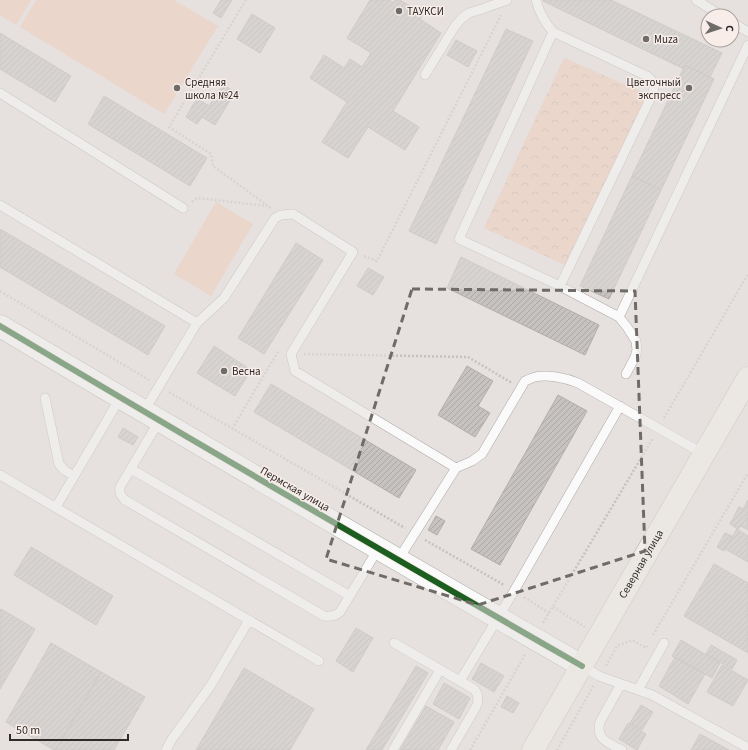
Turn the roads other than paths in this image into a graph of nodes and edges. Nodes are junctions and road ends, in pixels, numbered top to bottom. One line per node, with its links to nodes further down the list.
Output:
1 (507, 0): 7 (lane)
2 (536, 0): 5 (lane)
3 (696, 0): 4 (lane)
4 (709, 8)
5 (553, 32): 11 (lane); 11 (lane)
6 (748, 45): 12 (lane)
7 (425, 75)
8 (0, 93): 10 (lane)
9 (0, 205): 13 (lane)
10 (183, 208)
11 (560, 286): 12 (lane)
12 (619, 317): 15 (lane)
13 (197, 323): 20 (lane); 22 (lane)
14 (0, 326): 18 (street, Пермская улица)
15 (626, 374)
16 (748, 378): 21 (main road, Северная улица)
17 (45, 398): 25 (lane)
18 (120, 398): 20 (street, Пермская улица); 25 (lane)
19 (620, 406): 21 (lane); 22 (lane); 30 (lane)
20 (151, 416): 23 (lane); 27 (street, Пермская улица)
21 (704, 454): 36 (main road, Северная улица)
22 (456, 468): 28 (lane)
23 (131, 469): 29 (lane); 29 (lane)
24 (0, 475): 26 (lane)
25 (74, 476): 26 (lane)
26 (56, 507): 31 (lane)
27 (378, 549): 28 (street, Пермская улица); 29 (lane)
28 (398, 560): 30 (street, Пермская улица)
29 (350, 596)
30 (498, 618): 36 (street, Пермская улица); 37 (lane)
31 (249, 620): 34 (lane); 41 (lane)
32 (394, 643): 35 (lane)
33 (664, 644): 39 (lane)
34 (320, 661)
35 (440, 670): 37 (lane); 42 (lane)
36 (591, 671): 38 (lane); 44 (main road, Северная улица)
37 (460, 681): 43 (lane)
38 (621, 684): 39 (lane); 45 (lane)
39 (638, 690): 40 (lane)
40 (748, 748)
41 (166, 750)
42 (393, 750)
43 (451, 750)
44 (533, 750)
45 (622, 750)

